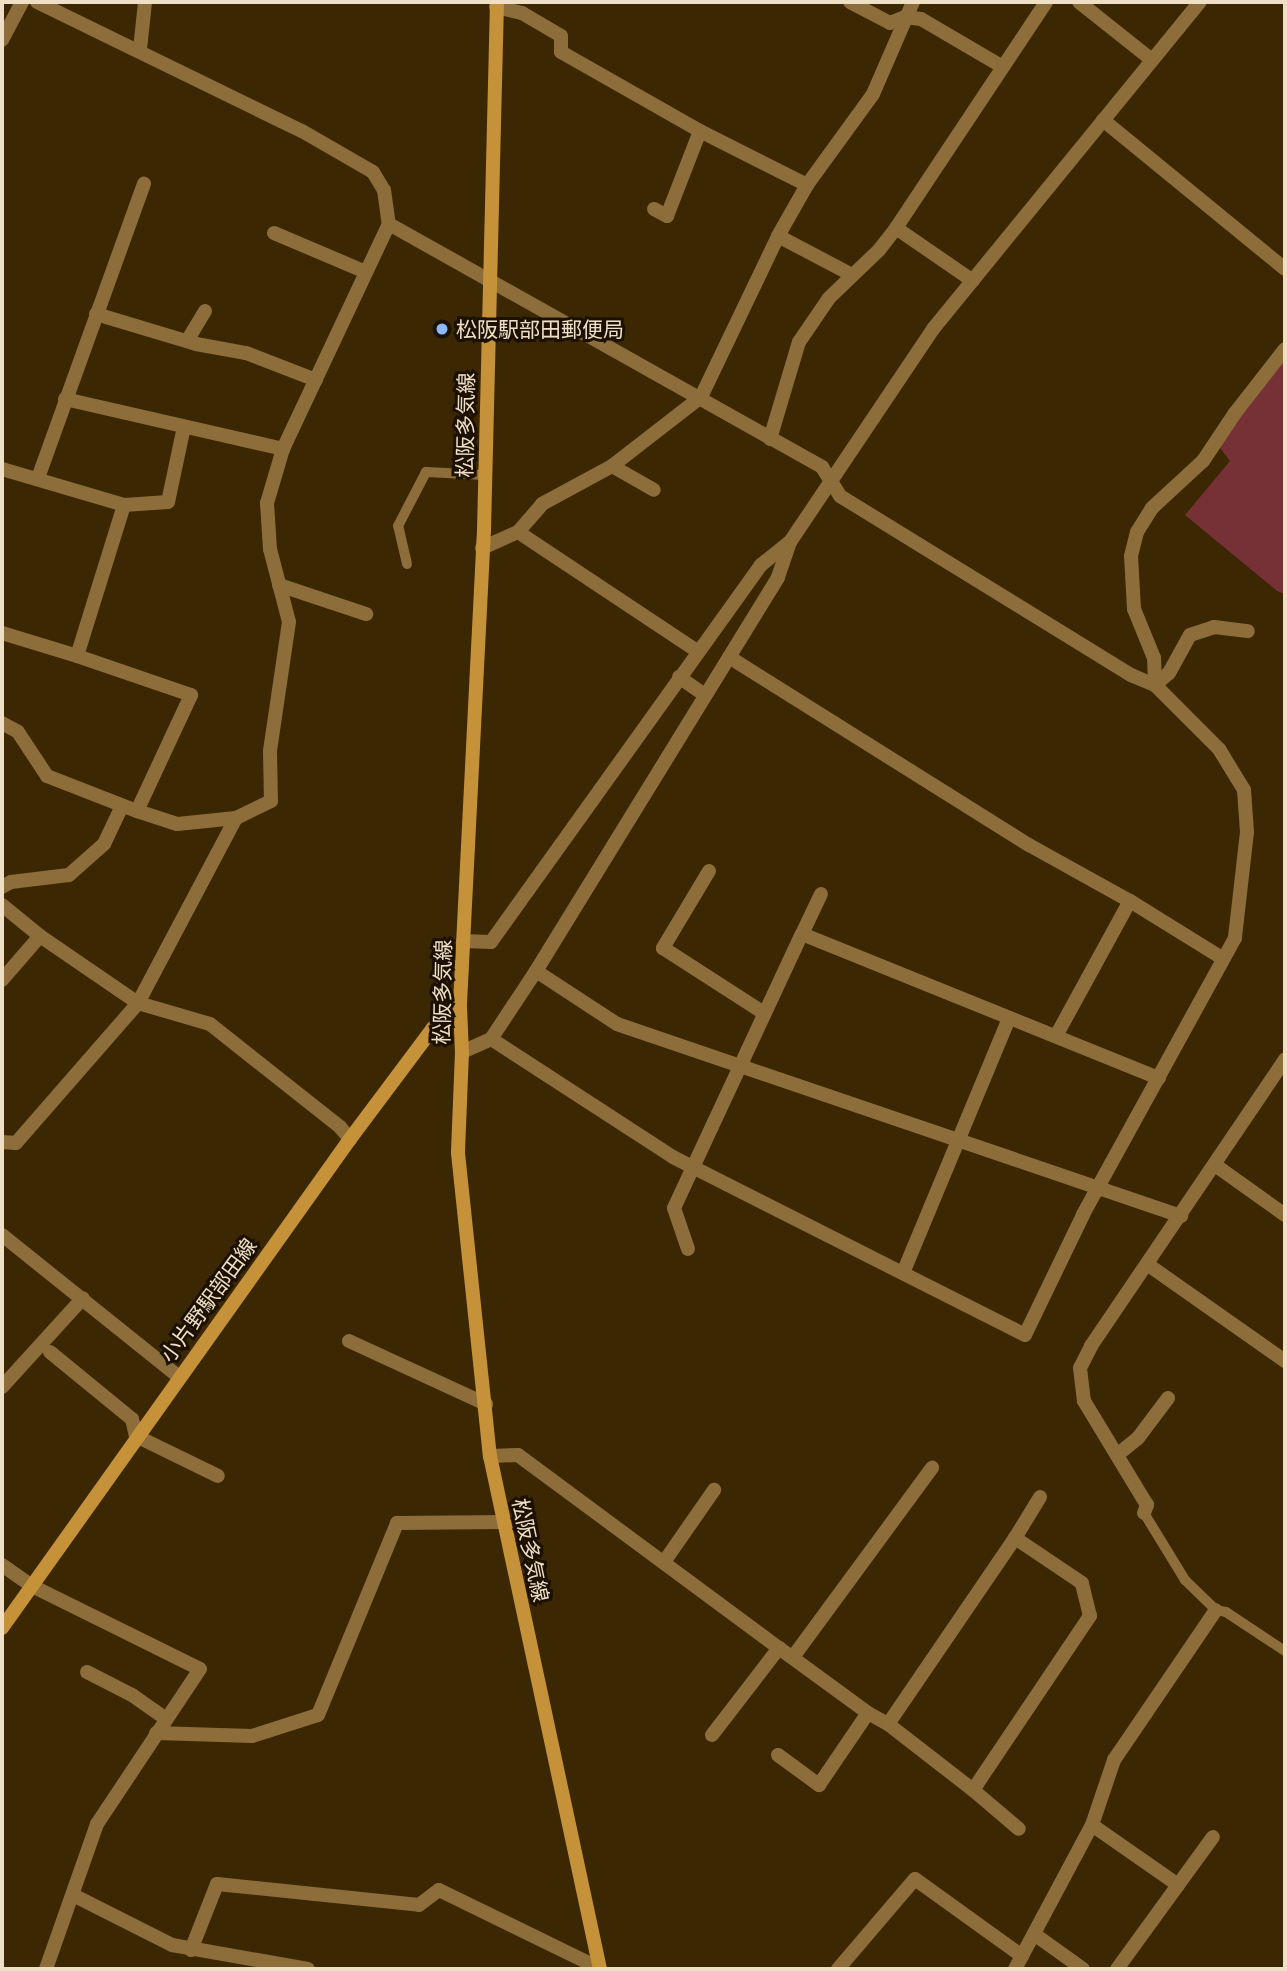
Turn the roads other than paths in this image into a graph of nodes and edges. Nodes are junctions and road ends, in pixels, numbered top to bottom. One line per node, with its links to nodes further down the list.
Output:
1 (22, 2): 11 (street)
2 (37, 2): 12 (street)
3 (145, 2): 12 (street)
4 (850, 2): 10 (street)
5 (913, 2): 10 (street)
6 (1046, 2): 14 (street)
7 (1079, 2): 13 (street)
8 (1200, 2): 13 (street)
9 (497, 4): 16 (street); 28 (main road, 松阪多気線)
10 (905, 17): 14 (street); 18 (street)
11 (2, 40)
12 (140, 49): 20 (street)
13 (1153, 60): 15 (street)
14 (1001, 66): 21 (street)
15 (1102, 120): 24 (street); 27 (street)
16 (699, 131): 18 (street); 19 (street)
17 (144, 184): 30 (street)
18 (807, 185): 23 (street)
19 (654, 209)
20 (389, 225): 25 (street); 28 (street)
21 (896, 228): 26 (street); 27 (street)
22 (274, 233): 25 (street)
23 (778, 236): 26 (street); 34 (street)
24 (1285, 269)
25 (366, 272): 33 (street)
26 (852, 275): 37 (street)
27 (973, 281): 43 (street)
28 (489, 282): 34 (street); 41 (main road, 松阪多気線)
29 (205, 311): 31 (street)
30 (96, 314): 31 (street); 35 (street)
31 (187, 341): 33 (street)
32 (1285, 349): 58 (street)
33 (316, 380): 38 (street)
34 (701, 397): 37 (street); 39 (street)
35 (65, 399): 36 (street); 42 (street)
36 (184, 427): 38 (street); 45 (street)
37 (770, 439): 43 (street)
38 (284, 449): 50 (street)
39 (612, 466): 44 (street); 46 (street)
40 (2, 469): 42 (street)
41 (485, 475): 48 (main road, 松阪多気線); 49 (lane)
42 (38, 478): 45 (street)
43 (831, 483): 47 (street); 58 (street)
44 (654, 490)
45 (124, 505): 55 (street)
46 (518, 532): 48 (street); 54 (street)
47 (790, 542): 54 (street); 56 (street)
48 (482, 548): 71 (main road, 松阪多気線)
49 (407, 564)
50 (279, 585): 51 (street); 63 (street)
51 (366, 614)
52 (1248, 631): 58 (street)
53 (2, 633): 55 (street)
54 (697, 651): 57 (street)
55 (77, 656): 62 (street)
56 (729, 657): 59 (street); 67 (street)
57 (679, 677): 59 (street); 71 (street)
58 (1155, 685): 72 (street)
59 (705, 695): 73 (street)
60 (2, 723): 61 (street)
61 (122, 806): 62 (street); 65 (street)
62 (137, 811): 63 (street)
63 (236, 818): 75 (street)
64 (709, 872): 77 (street)
65 (2, 887)
66 (821, 894): 69 (street)
67 (1130, 901): 72 (street); 79 (street)
68 (2, 905): 70 (street)
69 (802, 934): 77 (street); 78 (street)
70 (40, 936): 74 (street); 75 (street)
71 (463, 941): 76 (main road, 松阪多気線)
72 (1222, 958): 84 (street)
73 (536, 971): 80 (street); 83 (street)
74 (2, 980)
75 (138, 1003): 85 (street); 87 (street)
76 (460, 1007): 81 (main road, 松阪多気線); 85 (main road, 小片野駅部田線)
77 (764, 1013): 83 (street)
78 (1009, 1018): 79 (street); 86 (street)
79 (1056, 1036): 84 (street)
80 (491, 1039): 81 (street); 89 (street)
81 (462, 1052): 104 (main road, 松阪多気線)
82 (1285, 1059): 88 (street)
83 (739, 1068): 86 (street); 89 (street)
84 (1159, 1078): 90 (street)
85 (350, 1139): 101 (main road, 小片野駅部田線)
86 (958, 1141): 90 (street); 96 (street)
87 (2, 1142)
88 (1215, 1165): 91 (street); 92 (street)
89 (692, 1168): 94 (street); 96 (street)
90 (1100, 1189): 92 (street); 96 (street)
91 (1285, 1215)
92 (1181, 1216): 95 (street)
93 (2, 1235): 97 (street)
94 (688, 1249)
95 (1147, 1264): 100 (street); 106 (street)
96 (903, 1273)
97 (83, 1298): 101 (street); 102 (street)
98 (349, 1341): 104 (street)
99 (50, 1352): 105 (street)
100 (1285, 1361)
101 (178, 1377): 105 (main road, 小片野駅部田線)
102 (2, 1387)
103 (1168, 1398): 106 (street)
104 (486, 1404): 107 (main road, 松阪多気線)
105 (136, 1436): 109 (street); 117 (main road, 小片野駅部田線)
106 (1117, 1455): 112 (street)
107 (490, 1456): 113 (main road, 松阪多気線); 115 (street)
108 (932, 1468): 122 (street)
109 (218, 1476)
110 (714, 1490): 115 (street)
111 (1040, 1497): 114 (street)
112 (1144, 1513): 118 (lane)
113 (504, 1522): 127 (street); 139 (main road, 松阪多気線)
114 (1015, 1538): 126 (street); 130 (street)
115 (664, 1562): 120 (street)
116 (2, 1565): 117 (street)
117 (32, 1586): 119 (main road, 小片野駅部田線); 125 (street)
118 (1216, 1610): 121 (lane); 131 (street)
119 (2, 1628)
120 (779, 1648): 122 (street); 128 (street)
121 (1285, 1651)
122 (793, 1657): 124 (street)
123 (87, 1672): 125 (street)
124 (869, 1713): 126 (street); 129 (street)
125 (165, 1718): 127 (street)
126 (888, 1724): 130 (street)
127 (156, 1733): 135 (street)
128 (712, 1735)
129 (778, 1755)
130 (973, 1790): 132 (street)
131 (1092, 1825): 134 (street); 136 (street)
132 (1019, 1829)
133 (1213, 1837): 134 (street)
134 (1178, 1885): 144 (street)
135 (73, 1895): 137 (street); 140 (street)
136 (1034, 1934): 138 (street); 143 (street)
137 (191, 1950): 139 (street); 141 (street)
138 (1019, 1963): 142 (street)
139 (599, 1968)
140 (46, 1969)
141 (308, 1969)
142 (838, 1969)
143 (1083, 1969)
144 (1117, 1969)

